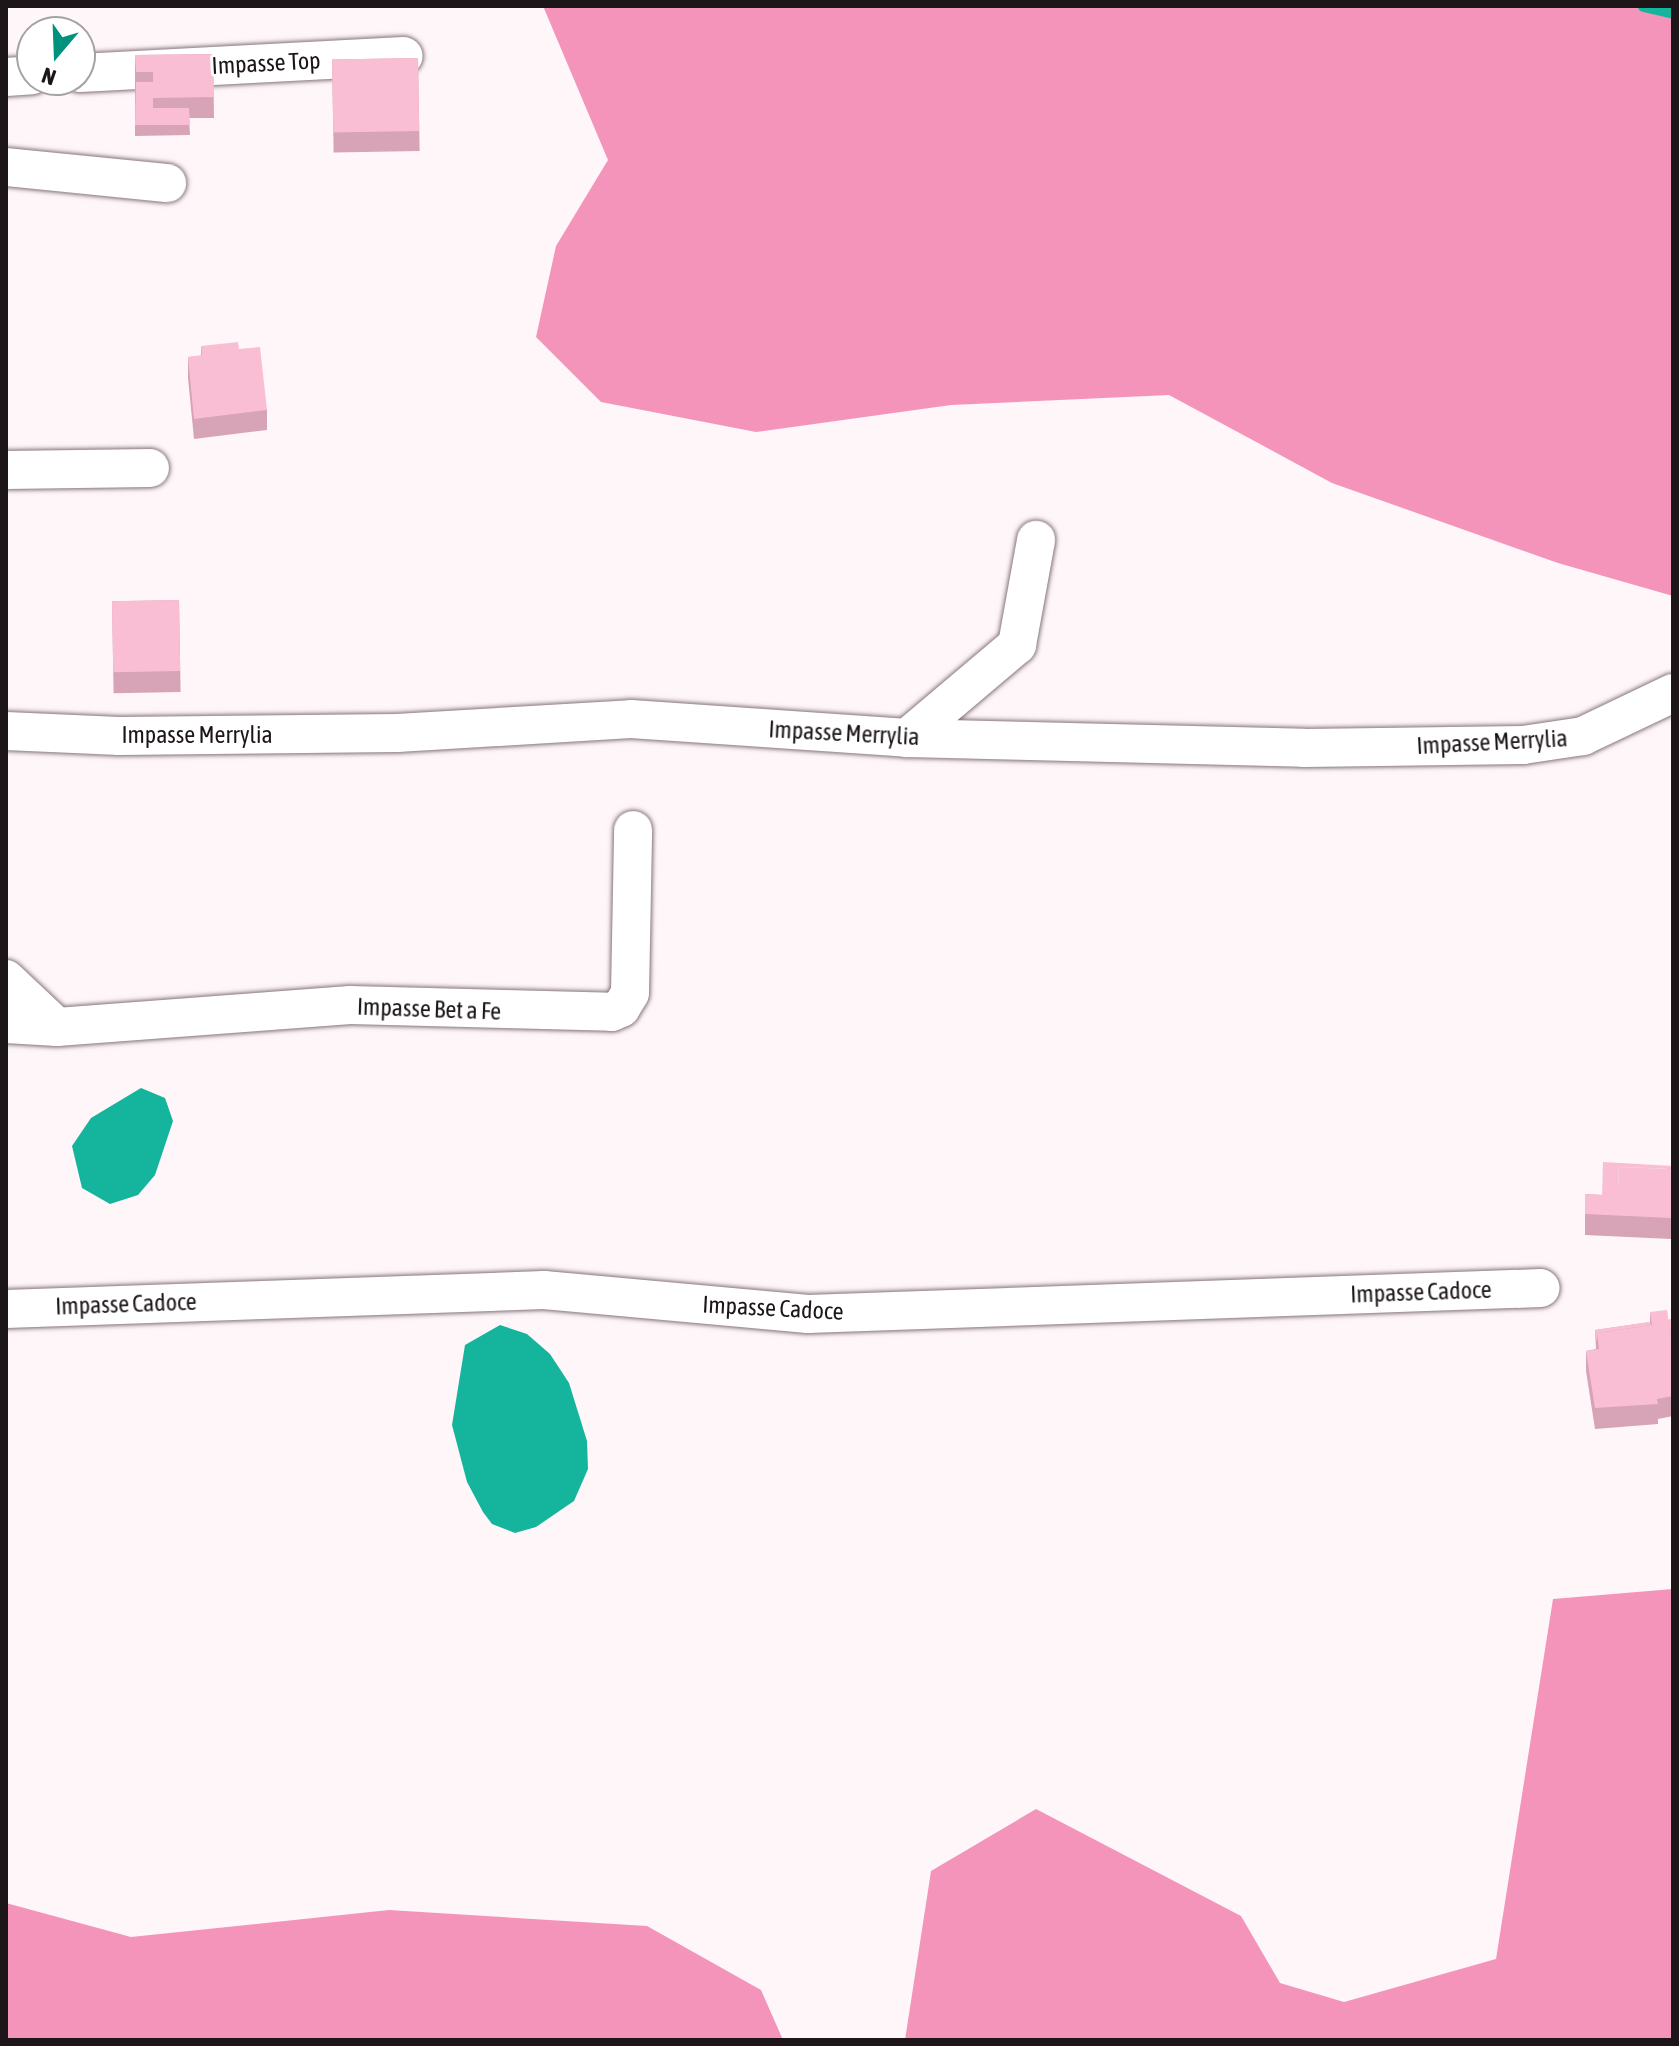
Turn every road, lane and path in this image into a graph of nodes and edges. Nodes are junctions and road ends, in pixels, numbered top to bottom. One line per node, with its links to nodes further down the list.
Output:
1 (404, 56): 2 (street, Impasse Top)
2 (96, 72)
3 (6, 167): 4 (street)
4 (167, 183)
5 (150, 468): 6 (street)
6 (6, 470)
7 (1036, 540): 10 (street)
8 (1673, 693): 10 (street, Impasse Merrylia)
9 (6, 731): 10 (street, Impasse Merrylia)
10 (907, 738)
11 (633, 830): 14 (street, Impasse Bet a Fe)
12 (6, 979): 14 (street)
13 (6, 1024): 14 (street, Impasse Bet a Fe)
14 (57, 1027)
15 (1541, 1288): 16 (street, Impasse Cadoce)
16 (6, 1309)

